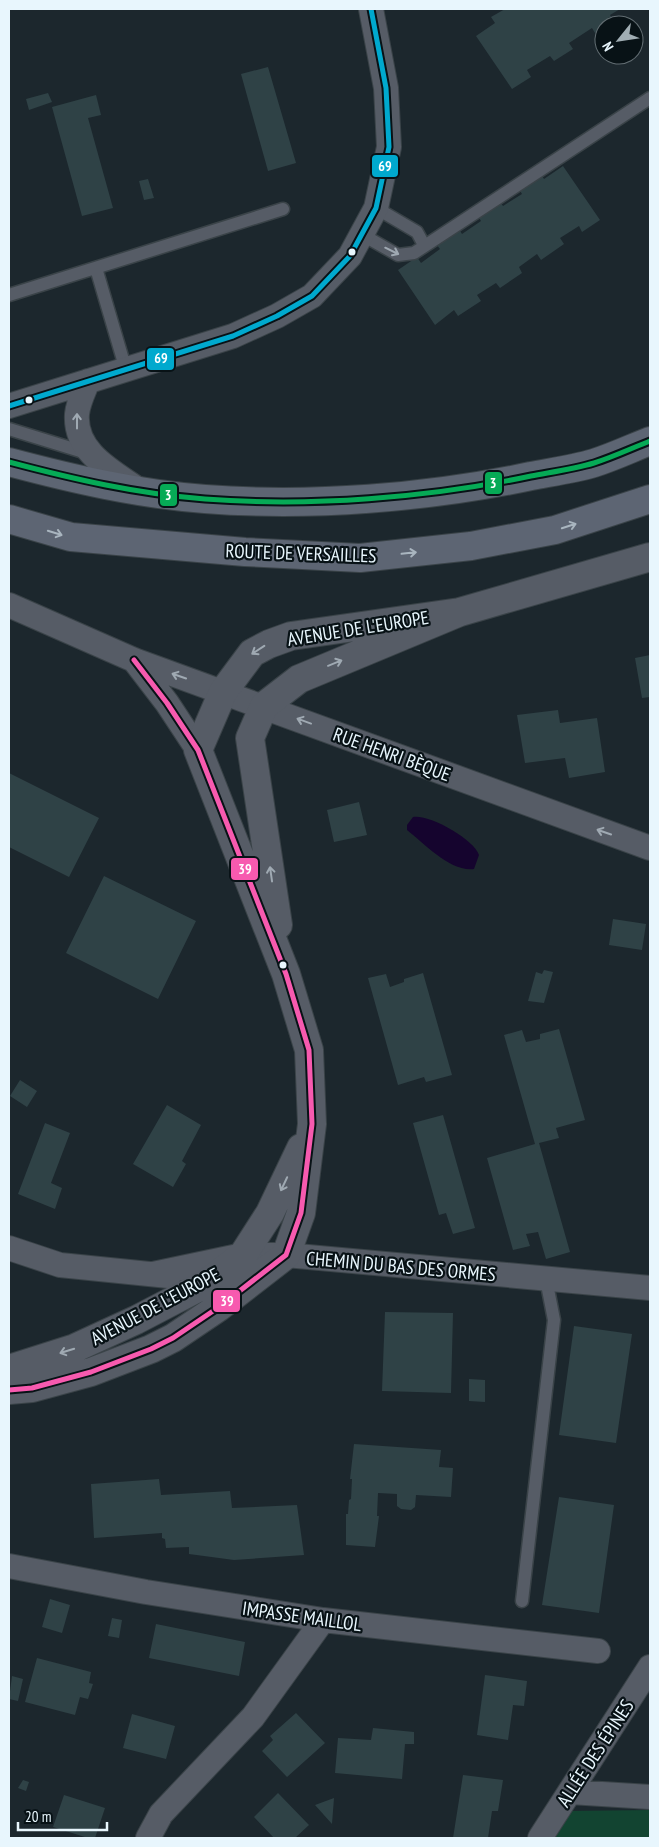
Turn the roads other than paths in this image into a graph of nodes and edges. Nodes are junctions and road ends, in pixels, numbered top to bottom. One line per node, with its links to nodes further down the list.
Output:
1 (371, 9): 3 (street)
2 (650, 98): 6 (lane)
3 (376, 208): 5 (street); 6 (lane)
4 (283, 209): 7 (lane)
5 (361, 234): 6 (lane, one-way to 6); 9 (street)
6 (424, 245)
7 (96, 268): 8 (lane); 9 (lane)
8 (9, 295)
9 (126, 370): 10 (street)
10 (88, 381): 11 (street); 14 (street, one-way to 10)
11 (9, 406)
12 (9, 429): 14 (lane)
13 (650, 441): 16 (main road)
14 (90, 454): 16 (street)
15 (9, 462): 16 (main road)
16 (142, 492)
17 (650, 499): 18 (main road, ROUTE DE VERSAILLES, one-way to 17)
18 (9, 519)
19 (650, 535): 20 (street, AVENUE DE L'EUROPE)
20 (639, 561): 22 (street, AVENUE DE L'EUROPE)
21 (9, 605): 23 (street, RUE HENRI BÈQUE)
22 (460, 612): 24 (street, AVENUE DE L'EUROPE, one-way to 24); 25 (street, AVENUE DE L'EUROPE, one-way to 22)
23 (134, 660): 24 (street, RUE HENRI BÈQUE, one-way to 23); 26 (street, RUE HENRI BÈQUE)
24 (224, 692): 25 (street, RUE HENRI BÈQUE); 26 (street, AVENUE DE L'EUROPE)
25 (264, 706): 27 (street, RUE HENRI BÈQUE, one-way to 25); 28 (street, AVENUE DE L'EUROPE, one-way to 25)
26 (198, 750): 28 (street, AVENUE DE L'EUROPE)
27 (650, 848)
28 (286, 974): 29 (street, AVENUE DE L'EUROPE)
29 (312, 1124): 31 (street, AVENUE DE L'EUROPE, one-way to 31); 32 (street, AVENUE DE L'EUROPE)
30 (9, 1248): 33 (street, CHEMIN DU BAS DES ORMES)
31 (243, 1255): 32 (street, CHEMIN DU BAS DES ORMES); 33 (street, CHEMIN DU BAS DES ORMES); 35 (street, AVENUE DE L'EUROPE)
32 (286, 1255): 34 (street, CHEMIN DU BAS DES ORMES); 37 (street, AVENUE DE L'EUROPE)
33 (153, 1274): 35 (street, CHEMIN DU BAS DES ORMES)
34 (546, 1279): 36 (street, CHEMIN DU BAS DES ORMES); 41 (lane)
35 (206, 1284): 37 (street); 38 (street, AVENUE DE L'EUROPE, one-way to 38)
36 (650, 1288)
37 (173, 1338): 39 (street, AVENUE DE L'EUROPE)
38 (9, 1369)
39 (9, 1390)
40 (9, 1566): 42 (street, IMPASSE MAILLOL)
41 (522, 1601)
42 (323, 1620): 43 (street, IMPASSE MAILLOL); 47 (street)
43 (598, 1651)
44 (650, 1667): 45 (street, ALLÉE DES ÉPINES)
45 (570, 1792): 46 (street); 48 (street, ALLÉE DES ÉPINES)
46 (650, 1797)
47 (148, 1838)
48 (540, 1838)

